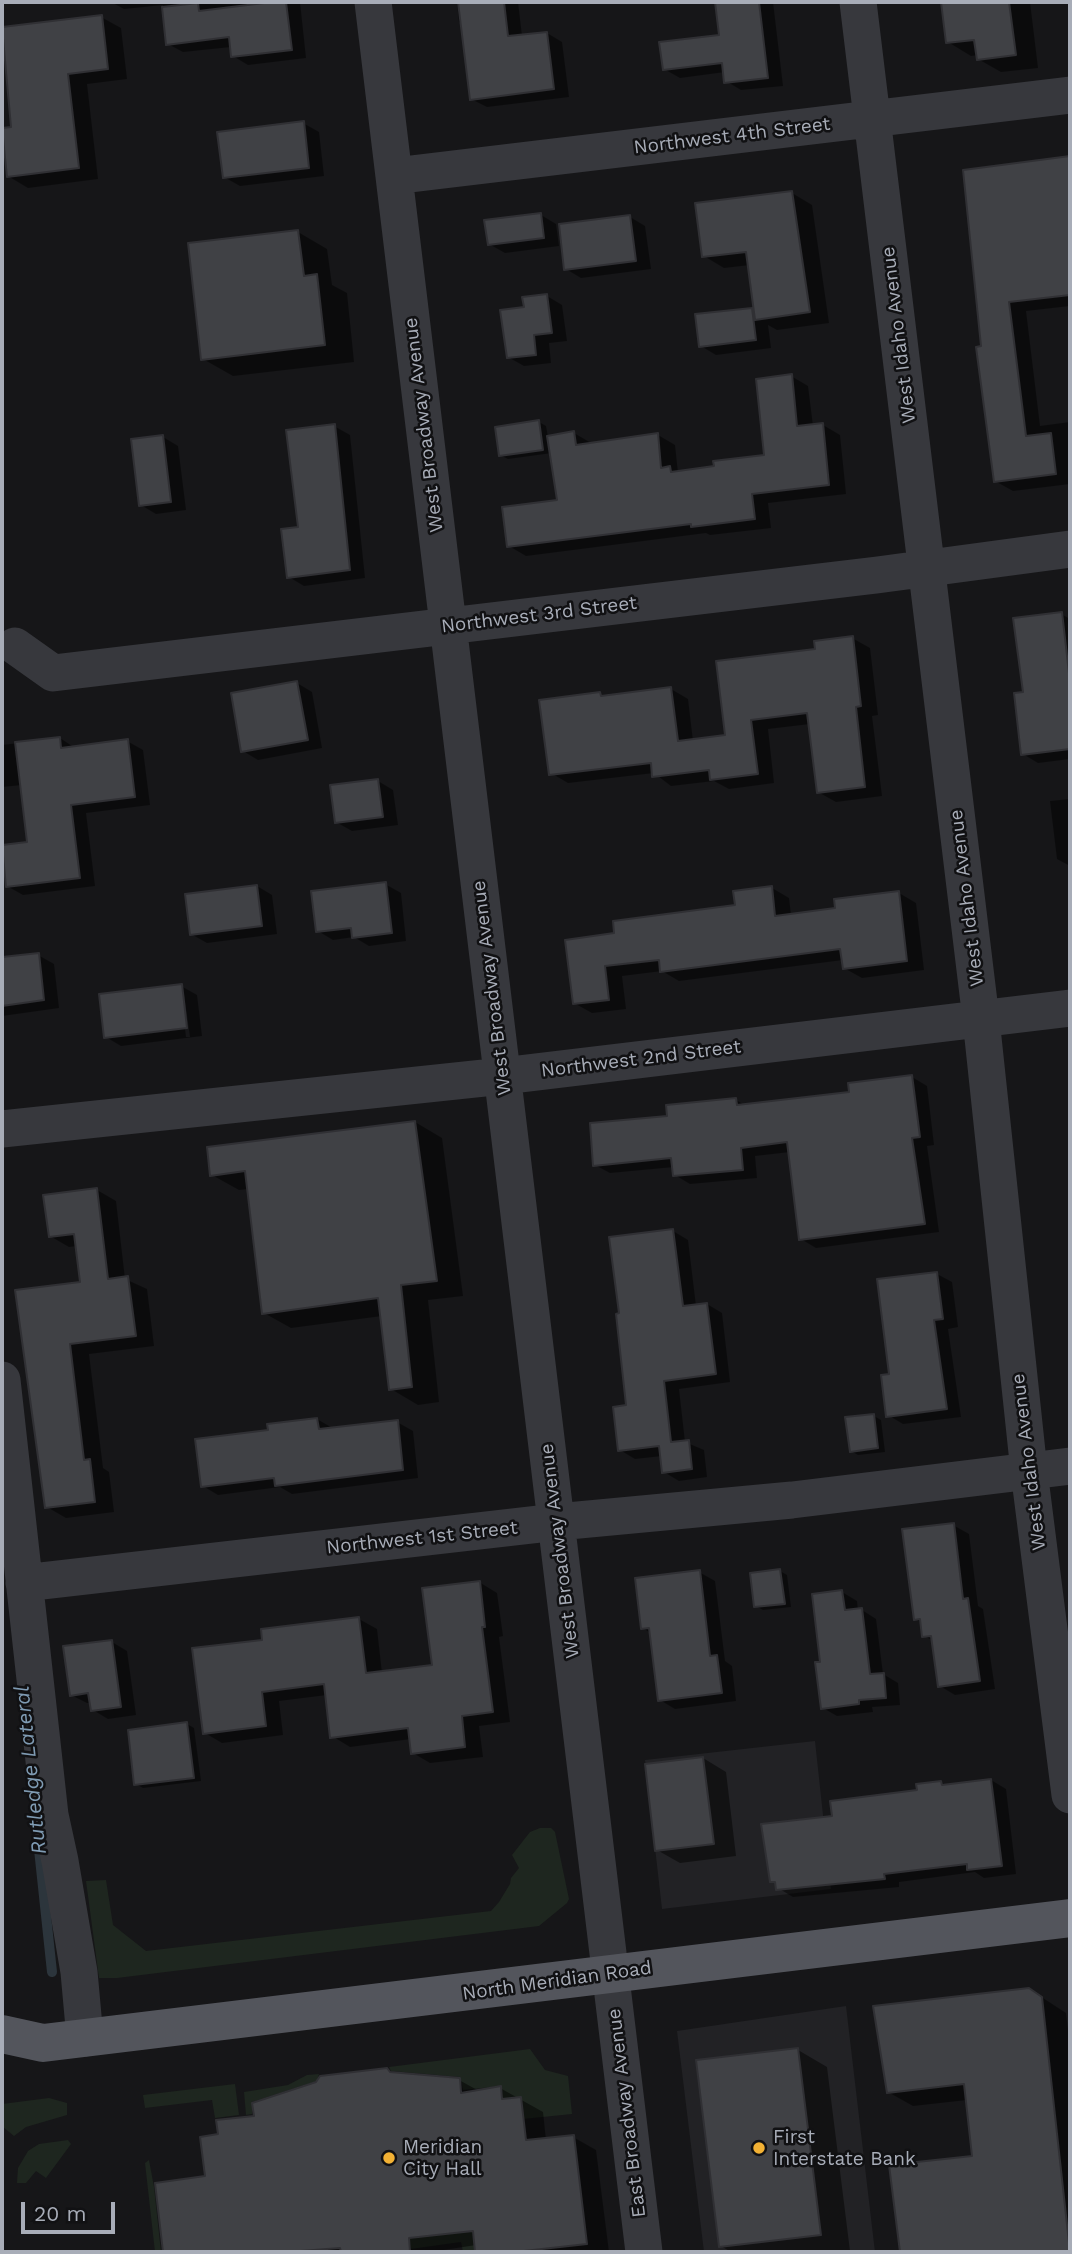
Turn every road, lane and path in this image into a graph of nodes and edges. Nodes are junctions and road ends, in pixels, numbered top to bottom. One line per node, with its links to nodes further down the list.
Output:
1 (373, 2): 5 (street, West Broadway Avenue)
2 (858, 2): 4 (street, West Idaho Avenue)
3 (1070, 95): 4 (street, Northwest 4th Street)
4 (873, 119): 5 (street, Northwest 4th Street); 7 (street, West Idaho Avenue)
5 (394, 176): 8 (street, West Broadway Avenue)
6 (1070, 549): 7 (street, Northwest 3rd Street)
7 (927, 569): 8 (street, Northwest 3rd Street); 11 (street, West Idaho Avenue)
8 (448, 626): 9 (street, Northwest 3rd Street); 12 (street, West Broadway Avenue)
9 (15, 646)
10 (1070, 1008): 11 (street, Northwest 2nd Street)
11 (982, 1019): 12 (street, Northwest 2nd Street); 16 (street, West Idaho Avenue)
12 (503, 1076): 13 (street, Northwest 2nd Street); 17 (street, West Broadway Avenue)
13 (2, 1129)
14 (2, 1380): 18 (street)
15 (1070, 1466): 16 (street, Northwest 1st Street)
16 (1029, 1472): 17 (street, Northwest 1st Street); 19 (street, West Idaho Avenue)
17 (557, 1522): 18 (street, Northwest 1st Street); 21 (street, West Broadway Avenue)
18 (24, 1583): 23 (street)
19 (1070, 1795)
20 (1070, 1918): 21 (main road, North Meridian Road)
21 (610, 1975): 23 (main road, North Meridian Road); 26 (street, East Broadway Avenue)
22 (2, 2034): 24 (main road, North Meridian Road)
23 (85, 2038): 24 (main road, North Meridian Road)
24 (43, 2043): 25 (main road, North Meridian Road)
25 (2, 2065)
26 (644, 2252)

